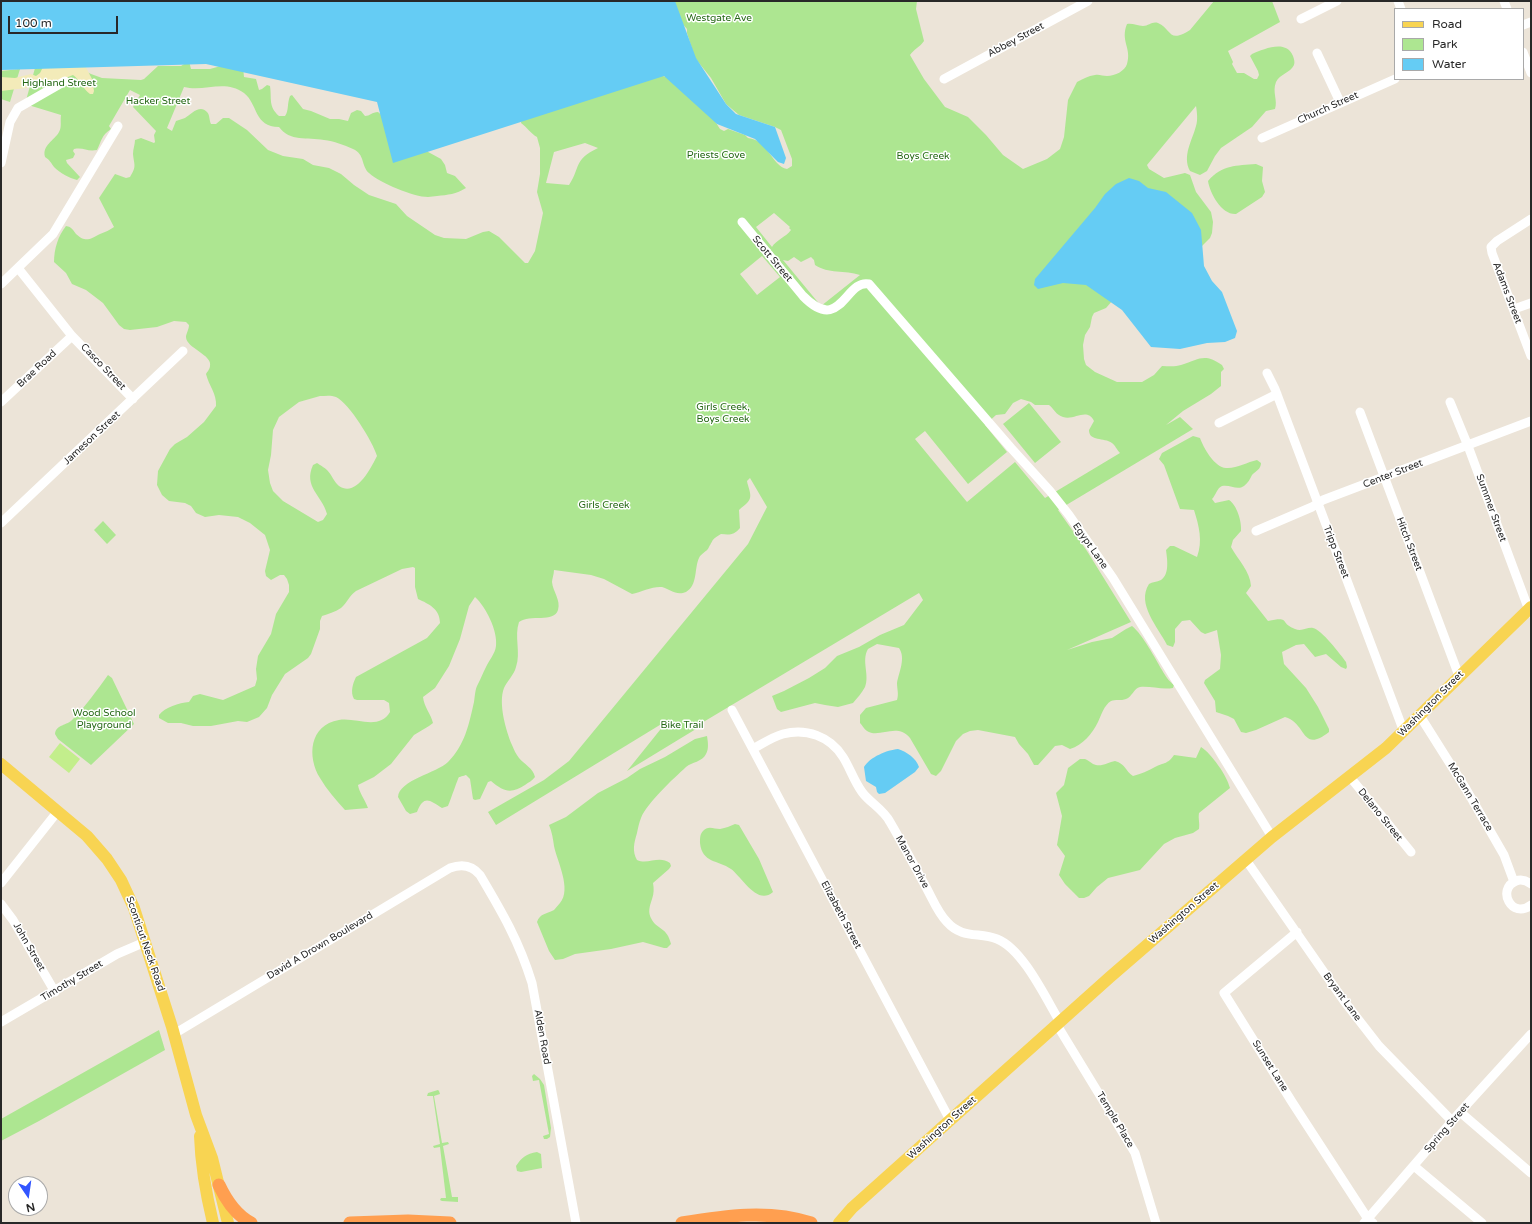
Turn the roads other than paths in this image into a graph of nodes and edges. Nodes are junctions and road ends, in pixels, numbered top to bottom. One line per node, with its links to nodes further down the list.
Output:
1 (1088, 1): 7 (street, Abbey Street)
2 (1337, 1): 3 (street)
3 (1301, 19)
4 (1317, 53): 10 (street)
5 (1524, 55): 6 (street)
6 (1531, 73)
7 (944, 78)
8 (1394, 79): 10 (street, Church Street)
9 (65, 81): 13 (street)
10 (1340, 102): 12 (street, Church Street)
11 (118, 126): 17 (street)
12 (1262, 138)
13 (2, 146): 14 (street)
14 (1, 163)
15 (1531, 219): 21 (street, Adams Street)
16 (742, 222): 19 (street, Scott Street)
17 (18, 268): 18 (street); 22 (street, Casco Street)
18 (1, 284)
19 (869, 284): 47 (street, Egypt Lane)
20 (1531, 303): 21 (street)
21 (1514, 310): 24 (street, Adams Street)
22 (72, 336): 27 (street, Casco Street); 28 (street, Brae Road)
23 (183, 351): 27 (street, Jameson Street)
24 (1531, 356)
25 (1267, 373): 26 (street, Tripp Street)
26 (1277, 394): 32 (street); 35 (street, Tripp Street)
27 (133, 399): 36 (street, Jameson Street)
28 (1, 402)
29 (1450, 402): 33 (street, Summer Street)
30 (1360, 412): 34 (street, Hitch Street)
31 (1531, 421): 33 (street, Center Street)
32 (1218, 423)
33 (1468, 446): 34 (street, Center Street); 38 (street, Summer Street)
34 (1384, 478): 35 (street, Center Street); 39 (street, Hitch Street)
35 (1318, 504): 37 (street, Center Street); 42 (street, Tripp Street)
36 (1, 524)
37 (1256, 531)
38 (1530, 610): 39 (main road, Washington Street)
39 (1460, 676): 41 (main road, Washington Street)
40 (732, 710): 43 (street, Elizabeth Street)
41 (1420, 716): 42 (main road, Washington Street); 51 (street, McGann Terrace)
42 (1404, 732): 45 (main road, Washington Street)
43 (753, 749): 60 (street, Manor Drive); 64 (street, Elizabeth Street)
44 (1, 764): 46 (main road, Sconticut Neck Road)
45 (1350, 777): 47 (main road, Washington Street); 48 (street, Delano Street)
46 (58, 811): 52 (street); 57 (main road, Sconticut Neck Road)
47 (1272, 837): 49 (main road, Washington Street)
48 (1411, 852)
49 (1246, 860): 56 (street, Bryant Lane); 60 (main road, Washington Street)
50 (469, 867): 61 (street, David A Drown Boulevard); 78 (street, Alden Road)
51 (1514, 882): 53 (street); 55 (street)
52 (1, 883)
53 (1531, 884)
54 (1, 904): 58 (street, John Street)
55 (1531, 905)
56 (1297, 932): 65 (street, Bryant Lane); 71 (street, Sunset Lane)
57 (145, 942): 58 (street, Timothy Street); 61 (main road, Sconticut Neck Road)
58 (55, 992): 59 (street, Timothy Street)
59 (1, 1022)
60 (1059, 1024): 64 (main road, Washington Street); 82 (street, Temple Place)
61 (174, 1034): 66 (main road, Sconticut Neck Road)
62 (1531, 1034): 63 (street, Spring Street)
63 (1460, 1112): 65 (street, Spring Street); 68 (street)
64 (950, 1120): 81 (main road, Washington Street)
65 (1452, 1121): 67 (street, Spring Street)
66 (199, 1125): 69 (main road, Sconticut Neck Road); 70 (main road, Sconticut Neck Road)
67 (1414, 1166): 71 (street, Spring Street); 83 (street)
68 (1531, 1173)
69 (219, 1185): 74 (main road, Sconticut Neck Road); 75 (highway)
70 (205, 1187): 72 (main road); 73 (main road, Sconticut Neck Road)
71 (1368, 1222)
72 (204, 1223)
73 (213, 1223)
74 (228, 1223)
75 (251, 1223)
76 (350, 1223): 77 (highway)
77 (450, 1223)
78 (576, 1223)
79 (682, 1223): 80 (highway)
80 (811, 1223)
81 (840, 1223)
82 (1156, 1223)
83 (1482, 1223)

